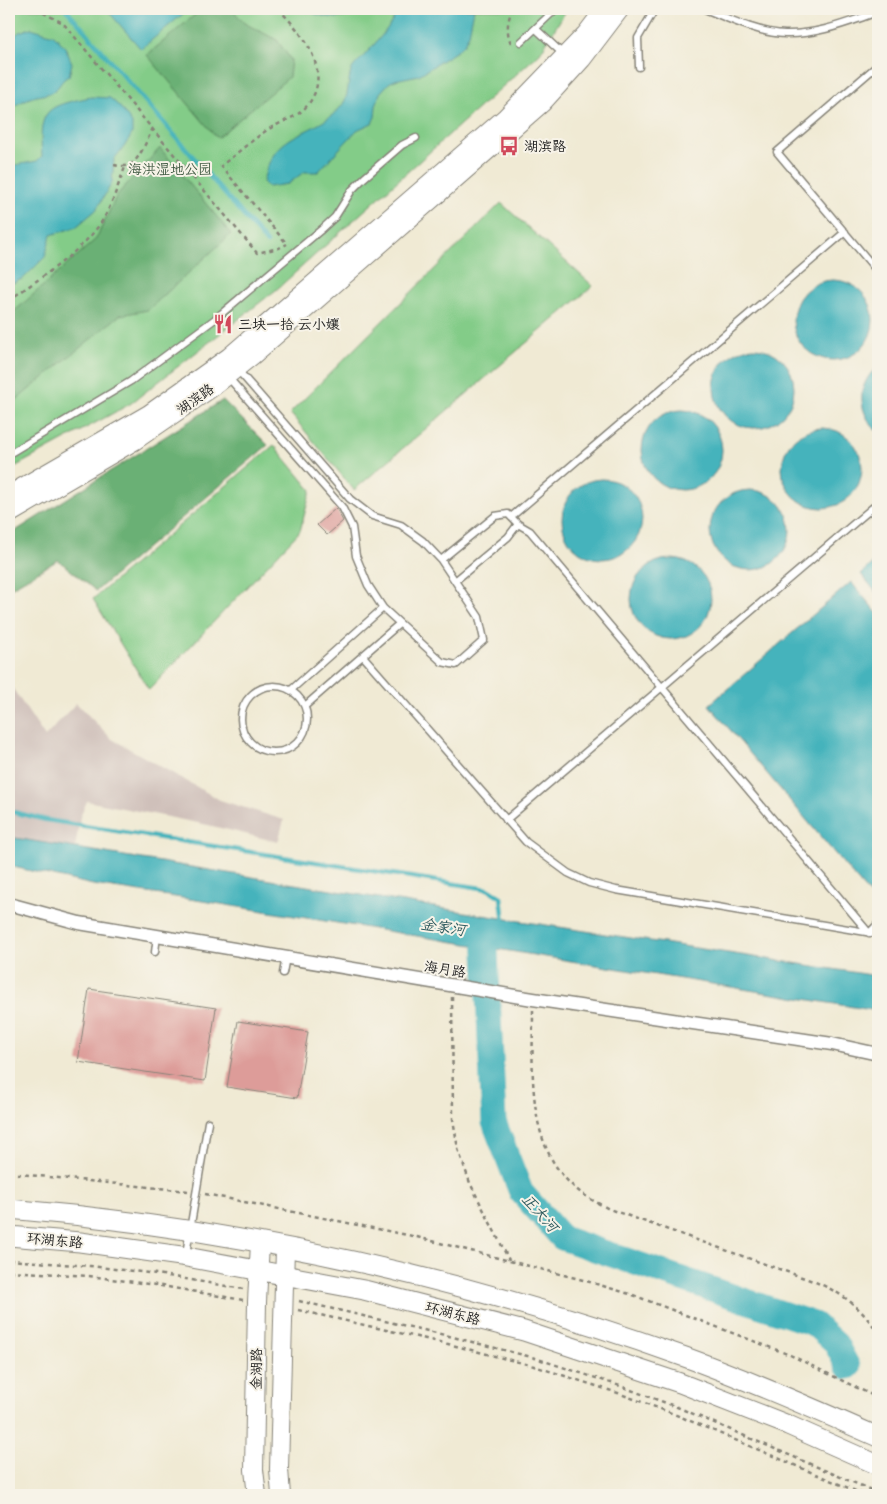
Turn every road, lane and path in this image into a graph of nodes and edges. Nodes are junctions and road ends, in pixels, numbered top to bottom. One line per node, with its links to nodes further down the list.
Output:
1 (36, 9): 16 (path)
2 (278, 9): 21 (path)
3 (513, 9): 12 (path)
4 (556, 9): 10 (lane)
5 (604, 9): 13 (main road, 湖滨路)
6 (620, 9): 25 (main road, 湖滨路)
7 (655, 9): 15 (lane)
8 (705, 9): 9 (lane)
9 (878, 12)
10 (536, 29): 11 (lane); 13 (lane)
11 (521, 42)
12 (514, 49)
13 (565, 56): 27 (main road, 湖滨路)
14 (878, 65): 20 (lane)
15 (639, 67)
16 (152, 130): 19 (path); 21 (path)
17 (416, 138): 22 (lane)
18 (114, 165): 19 (path)
19 (126, 165): 24 (path)
20 (845, 232): 23 (lane); 30 (lane)
21 (287, 244): 22 (path)
22 (295, 253): 26 (lane)
23 (878, 272)
24 (9, 300)
25 (232, 372): 29 (main road, 湖滨路); 32 (lane); 34 (lane)
26 (9, 454)
27 (9, 495)
28 (878, 503): 37 (lane)
29 (9, 514)
30 (511, 517): 31 (lane); 32 (lane)
31 (518, 524): 33 (lane); 37 (lane)
32 (441, 560): 33 (lane)
33 (455, 580): 35 (lane)
34 (383, 608): 35 (lane); 38 (lane)
35 (399, 624): 36 (lane)
36 (363, 656): 39 (lane); 40 (lane)
37 (662, 687): 40 (lane); 43 (lane)
38 (291, 690): 39 (lane); 39 (lane)
39 (305, 706)
40 (506, 820): 43 (lane)
41 (9, 904): 45 (street, 海月路)
42 (878, 924): 43 (lane)
43 (869, 933): 44 (lane)
44 (878, 934)
45 (157, 936): 46 (lane); 47 (street, 海月路)
46 (155, 952)
47 (286, 958): 48 (lane); 49 (street, 海月路)
48 (283, 973)
49 (452, 985): 50 (street, 海月路); 62 (path)
50 (534, 999): 51 (street, 海月路); 68 (path)
51 (878, 1054)
52 (208, 1122): 54 (lane)
53 (9, 1173): 54 (path)
54 (196, 1193): 56 (lane); 62 (path)
55 (9, 1209): 56 (main road, 环湖东路)
56 (190, 1230): 58 (main road, 环湖东路); 60 (lane)
57 (9, 1236): 60 (main road, 环湖东路)
58 (260, 1243): 59 (main road, 环湖东路); 63 (main road, 金湖路)
59 (285, 1248): 65 (main road, 金湖路); 70 (main road, 环湖东路)
60 (186, 1256): 63 (main road, 环湖东路)
61 (9, 1260): 66 (path)
62 (509, 1260): 69 (path)
63 (258, 1270): 65 (main road, 环湖东路); 66 (main road, 金湖路)
64 (9, 1271): 66 (path)
65 (284, 1275): 67 (main road, 金湖路); 71 (main road, 环湖东路)
66 (257, 1297): 73 (main road, 金湖路)
67 (283, 1302): 72 (path); 74 (main road, 金湖路); 75 (path)
68 (878, 1332)
69 (878, 1398)
70 (878, 1437)
71 (878, 1465)
72 (878, 1492)
73 (257, 1495)
74 (281, 1495)
75 (864, 1495)

